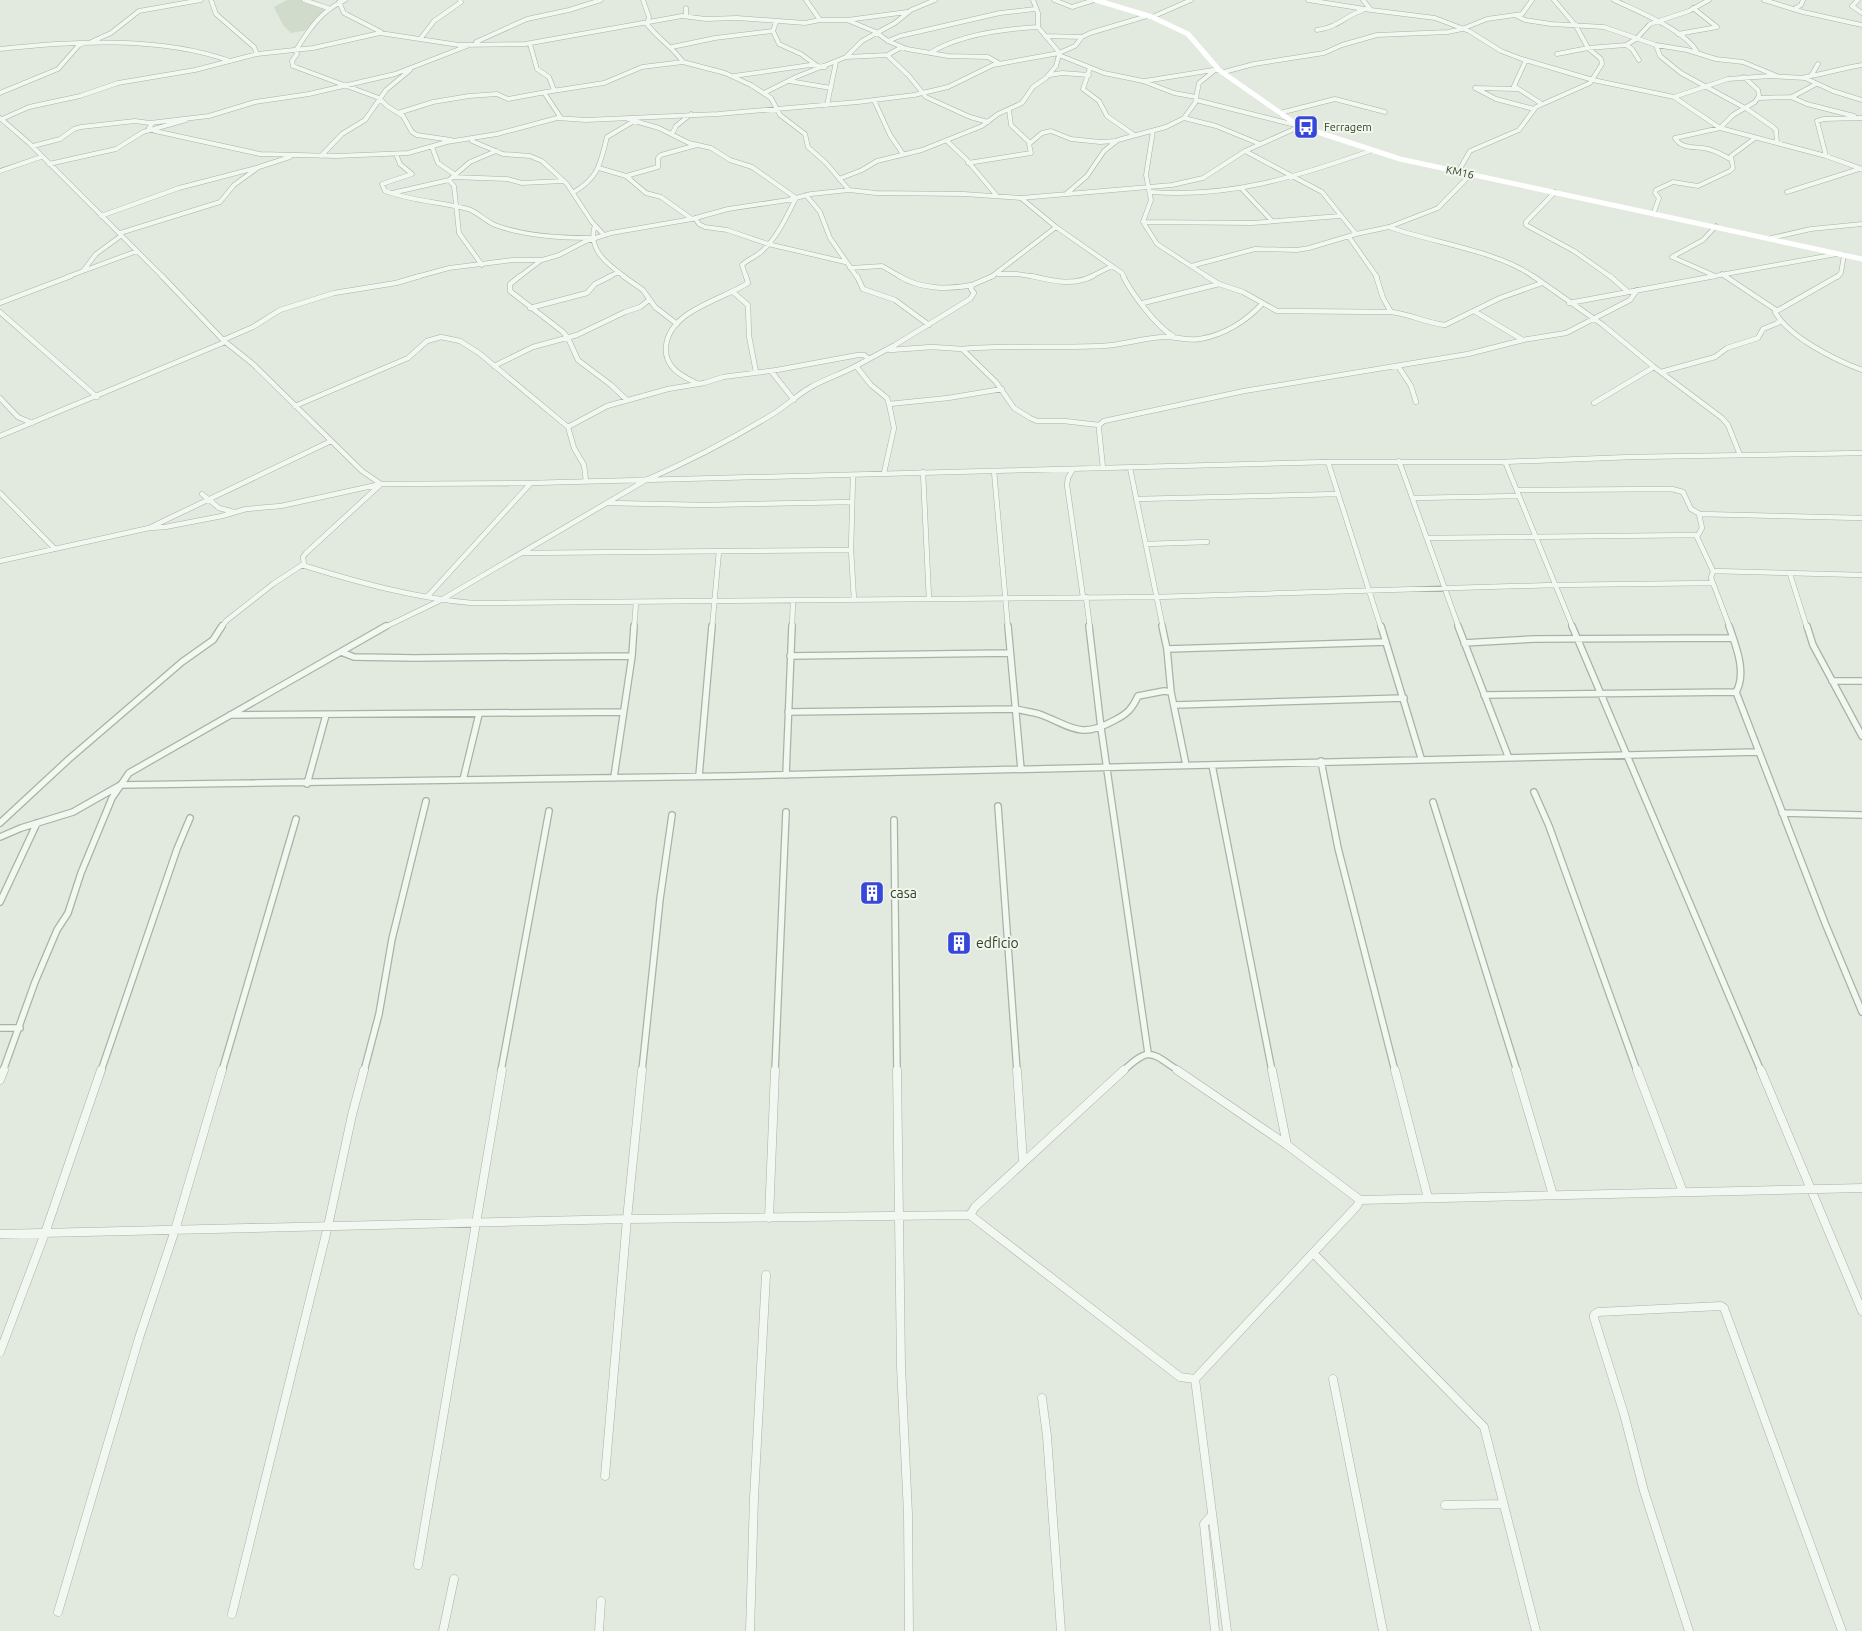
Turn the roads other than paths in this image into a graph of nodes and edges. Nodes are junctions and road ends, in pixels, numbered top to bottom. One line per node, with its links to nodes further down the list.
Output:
1 (201, 0): 55 (street)
2 (212, 0): 67 (street)
3 (304, 0): 24 (street)
4 (345, 0): 23 (street)
5 (460, 0): 52 (street)
6 (601, 0): 58 (street)
7 (643, 0): 39 (street)
8 (806, 0): 36 (street)
9 (935, 0): 31 (street)
10 (1034, 0): 27 (street)
11 (1054, 0): 12 (street)
12 (1095, 0): 34 (street, KM16)
13 (1190, 0): 34 (street)
14 (1308, 0): 28 (street)
15 (1363, 0): 29 (street)
16 (1554, 0): 42 (street)
17 (1614, 0): 38 (street)
18 (1709, 0): 26 (street)
19 (1764, 0): 30 (street)
20 (1803, 0): 30 (street)
21 (1858, 0): 32 (street)
22 (1531, 1): 35 (street)
23 (339, 2): 24 (street); 48 (street)
24 (328, 8): 65 (street)
25 (686, 8): 33 (street)
26 (1693, 8): 38 (street); 49 (street)
27 (1035, 9): 43 (street); 54 (street)
28 (1365, 10): 29 (street); 45 (street)
29 (1371, 10): 44 (street)
30 (1794, 10): 41 (street)
31 (907, 12): 37 (street); 47 (street)
32 (1862, 13)
33 (686, 16): 39 (street); 40 (street)
34 (1150, 16): 51 (street); 85 (street, KM16)
35 (1517, 16): 42 (street); 44 (street)
36 (820, 20): 37 (street); 40 (street)
37 (847, 20): 47 (street)
38 (1658, 20): 49 (street); 53 (street)
39 (648, 21): 57 (street); 61 (street)
40 (776, 22): 46 (street)
41 (1862, 25)
42 (1576, 26): 53 (street); 63 (street)
43 (1038, 27): 50 (street); 68 (street)
44 (1462, 29): 73 (street); 85 (street)
45 (1316, 30)
46 (773, 31): 61 (street); 78 (street)
47 (876, 32): 54 (street); 72 (street)
48 (383, 33): 52 (street); 65 (street)
49 (1678, 34): 66 (street)
50 (1045, 36): 51 (street); 69 (street)
51 (1082, 37): 69 (street)
52 (421, 38): 58 (street)
53 (1636, 39): 59 (street); 60 (street)
54 (888, 41): 62 (street)
55 (89, 42): 56 (street); 75 (street)
56 (77, 44): 64 (street); 102 (street)
57 (530, 44): 58 (street); 101 (street)
58 (468, 45): 83 (street)
59 (1626, 45): 63 (street); 74 (street)
60 (1656, 45): 66 (street); 98 (street)
61 (672, 47): 76 (street)
62 (902, 47): 68 (street); 71 (street)
63 (1588, 48): 70 (street); 94 (street)
64 (0, 49)
65 (296, 50): 67 (street); 97 (street)
66 (1697, 52): 89 (street)
67 (257, 54): 75 (street)
68 (930, 54): 79 (street)
69 (1059, 54): 79 (street); 84 (street); 86 (street)
70 (1557, 54)
71 (888, 55): 72 (street); 105 (street)
72 (846, 57): 77 (street)
73 (1526, 60): 94 (street); 100 (street)
74 (1639, 60)
75 (230, 61): 128 (street)
76 (683, 62): 88 (street); 101 (street)
77 (836, 62): 82 (street); 99 (street)
78 (816, 64): 82 (street); 88 (street)
79 (1000, 64): 105 (street)
80 (1818, 64): 90 (street)
81 (1862, 64): 90 (street)
82 (825, 67): 93 (street)
83 (411, 68): 97 (street); 108 (street)
84 (1090, 68): 87 (street); 95 (street)
85 (1219, 71): 95 (street); 109 (street); 121 (street, KM16)
86 (1050, 75): 87 (street); 118 (street)
87 (1090, 75): 138 (street)
88 (734, 76): 104 (street)
89 (1777, 76): 91 (street); 92 (street)
90 (1811, 76): 92 (street)
91 (1744, 77): 98 (street); 110 (street)
92 (1802, 78): 96 (street)
93 (788, 80): 99 (street); 104 (street)
94 (1593, 80): 106 (street); 113 (street)
95 (1143, 81): 109 (street)
96 (1816, 84): 107 (street); 112 (street)
97 (347, 85): 108 (street); 129 (street)
98 (1705, 87): 106 (street); 117 (street)
99 (831, 88): 114 (street)
100 (1517, 89): 113 (street); 116 (street)
101 (554, 90): 103 (street)
102 (0, 92)
103 (546, 92): 120 (street); 124 (street)
104 (764, 93): 115 (street)
105 (923, 93): 111 (street); 131 (street)
106 (1674, 97): 134 (street)
107 (1791, 97): 110 (street); 123 (street)
108 (379, 98): 120 (street); 156 (street)
109 (1196, 98): 126 (street); 133 (street)
110 (1759, 98): 117 (street)
111 (874, 100): 114 (street); 154 (street)
112 (1862, 100)
113 (1542, 104): 116 (street)
114 (827, 105): 115 (street)
115 (777, 109): 122 (street); 171 (street)
116 (1534, 109): 166 (street)
117 (1747, 109): 134 (street); 145 (street)
118 (1009, 110): 131 (street); 144 (street)
119 (1384, 112): 121 (street)
120 (398, 113): 140 (street)
121 (1280, 113): 133 (street, KM16)
122 (691, 114): 125 (street); 137 (street)
123 (1856, 117): 127 (street); 157 (street)
124 (562, 118): 125 (street); 141 (street)
125 (621, 118): 130 (street)
126 (1184, 118): 136 (street); 146 (street)
127 (1862, 118)
128 (1, 119): 148 (street)
129 (188, 119): 132 (street); 135 (street)
130 (634, 121): 137 (street); 163 (street)
131 (988, 122): 143 (street)
132 (150, 123): 135 (street); 148 (street)
133 (1300, 126): 146 (street); 152 (street, KM16)
134 (1720, 128): 139 (street); 159 (street)
135 (152, 130): 155 (street); 161 (street)
136 (1153, 131): 138 (street); 175 (street)
137 (672, 134): 147 (street)
138 (1134, 135): 142 (street)
139 (1755, 138): 145 (street); 159 (street)
140 (455, 140): 141 (street); 149 (street)
141 (468, 140): 150 (street)
142 (1118, 140): 144 (street); 180 (street)
143 (947, 141): 154 (street); 160 (street)
144 (1030, 143): 160 (street)
145 (1777, 143): 157 (street)
146 (1260, 144): 151 (street)
147 (697, 145): 168 (street); 183 (street)
148 (33, 146): 158 (street)
149 (432, 147): 153 (street); 169 (street)
150 (496, 151): 169 (street); 172 (street)
151 (1245, 151): 170 (street); 175 (street)
152 (1370, 151): 166 (street, KM16); 170 (street)
153 (396, 154): 156 (street); 179 (street)
154 (903, 154): 171 (street)
155 (295, 156): 156 (street); 162 (street)
156 (321, 156)
157 (1826, 156): 164 (street)
158 (40, 157): 161 (street); 165 (street)
159 (1730, 158): 186 (street)
160 (968, 163): 182 (street)
161 (49, 164): 187 (street)
162 (259, 167): 187 (street); 197 (street)
163 (599, 168): 168 (street); 176 (street)
164 (1861, 169): 178 (street)
165 (0, 171)
166 (1458, 172): 167 (street, KM16)
167 (1471, 174): 177 (street, KM16); 196 (street)
168 (626, 176): 189 (street)
169 (451, 177): 172 (street); 179 (street); 185 (street)
170 (1294, 177): 173 (street); 188 (street)
171 (839, 179): 174 (street)
172 (563, 181): 176 (street)
173 (1240, 188): 175 (street); 190 (street)
174 (849, 190): 181 (street); 182 (street)
175 (1150, 190): 180 (street); 191 (street)
176 (574, 192): 193 (street)
177 (1555, 192): 186 (street, KM16); 223 (street)
178 (1787, 192)
179 (392, 193): 185 (street)
180 (1066, 194): 184 (street)
181 (806, 195): 183 (street); 209 (street)
182 (997, 196): 184 (street)
183 (796, 198): 189 (street); 203 (street)
184 (1021, 198): 195 (street)
185 (455, 207): 201 (street); 210 (street)
186 (1654, 212): 194 (street, KM16)
187 (101, 216): 197 (street)
188 (1340, 216): 190 (street); 198 (street)
189 (694, 218): 199 (street); 203 (street)
190 (1272, 221): 191 (street)
191 (1143, 222): 212 (street)
192 (1862, 224): 202 (street)
193 (594, 225): 199 (street); 201 (street)
194 (1716, 226): 202 (street, KM16); 218 (street)
195 (1056, 227): 211 (street); 217 (street)
196 (1390, 227): 198 (street); 219 (street)
197 (121, 234): 204 (street); 214 (street)
198 (1356, 234): 200 (street)
199 (604, 235): 201 (street)
200 (1349, 237): 212 (street); 234 (street)
201 (593, 238): 208 (street); 215 (street)
202 (1771, 238): 205 (street, KM16)
203 (768, 244): 209 (street); 224 (street)
204 (138, 251): 214 (street); 244 (street)
205 (1837, 254): 206 (street, KM16); 216 (street)
206 (1844, 255): 207 (street, KM16); 231 (street)
207 (1862, 259)
208 (542, 260): 210 (street); 230 (street)
209 (844, 262): 213 (street)
210 (482, 265): 244 (street)
211 (1112, 266): 217 (street); 227 (street)
212 (1191, 266): 220 (street)
213 (850, 268): 221 (street); 240 (street)
214 (83, 271): 226 (street)
215 (619, 272): 225 (street); 230 (street)
216 (1722, 274): 218 (street); 231 (street)
217 (991, 276): 221 (street)
218 (1715, 276): 222 (street)
219 (1542, 283): 228 (street); 232 (street)
220 (1219, 284): 227 (street); 229 (street)
221 (972, 285): 240 (street)
222 (1637, 290): 223 (street); 235 (street)
223 (1627, 291): 228 (street)
224 (733, 292): 238 (street); 254 (street)
225 (649, 300): 238 (street); 241 (street)
226 (0, 303)
227 (1143, 303): 242 (street)
228 (1569, 303): 236 (street)
229 (1262, 304): 234 (street); 242 (street)
230 (530, 308): 241 (street)
231 (1776, 310): 237 (street)
232 (1474, 311): 234 (street); 243 (street)
233 (0, 312): 258 (street)
234 (1391, 312)
235 (1604, 314): 236 (street); 239 (street)
236 (1592, 319): 239 (street); 243 (street)
237 (1780, 322): 252 (street); 255 (street)
238 (677, 324): 256 (street)
239 (1603, 324): 251 (street)
240 (929, 325): 246 (street)
241 (568, 338): 248 (street); 260 (street)
242 (1177, 338): 245 (street)
243 (1523, 340): 250 (street)
244 (224, 341): 258 (street); 265 (street)
245 (962, 349): 246 (street); 257 (street)
246 (887, 350): 247 (street)
247 (870, 359): 249 (street); 253 (street)
248 (494, 366): 265 (street); 268 (street)
249 (856, 366): 261 (street); 264 (street)
250 (1398, 366): 262 (street); 267 (street)
251 (1654, 367): 255 (street); 263 (street)
252 (1862, 370)
253 (771, 371): 254 (street); 261 (street)
254 (756, 372): 256 (street)
255 (1661, 372): 272 (street)
256 (698, 384): 260 (street)
257 (1002, 389): 264 (street); 267 (street)
258 (97, 397): 266 (street)
259 (0, 398): 266 (street)
260 (627, 400): 268 (street)
261 (794, 400): 283 (street)
262 (1416, 402)
263 (1594, 403)
264 (889, 404): 281 (street)
265 (295, 406): 270 (street)
266 (34, 423): 269 (street)
267 (1099, 425): 276 (street)
268 (568, 427): 284 (street)
269 (0, 436)
270 (331, 441): 286 (street); 293 (street)
271 (1862, 453): 272 (street)
272 (1740, 455): 275 (street)
273 (1399, 461): 274 (street); 275 (street); 291 (street)
274 (1328, 462): 277 (street); 288 (street)
275 (1502, 462): 289 (street)
276 (1103, 468): 277 (street); 278 (street)
277 (1130, 468): 292 (street)
278 (1073, 469): 279 (street); 319 (street)
279 (994, 471): 280 (street); 322 (street)
280 (923, 472): 281 (street); 321 (street)
281 (884, 473): 282 (street)
282 (853, 475): 283 (street); 294 (street)
283 (646, 480): 284 (street); 295 (street)
284 (586, 481): 285 (street)
285 (531, 483): 286 (street); 318 (street)
286 (381, 484): 296 (street); 310 (street)
287 (0, 493): 305 (street)
288 (1338, 493): 292 (street); 317 (street)
289 (1518, 493): 291 (street); 297 (street); 301 (street)
290 (202, 494): 293 (street)
291 (1413, 498): 302 (street)
292 (1136, 499): 304 (street)
293 (208, 500): 296 (street); 299 (street)
294 (852, 502): 295 (street); 306 (street)
295 (608, 503): 308 (street)
296 (239, 510): 299 (street)
297 (1699, 514): 298 (street); 300 (street)
298 (1862, 518)
299 (149, 528): 305 (street)
300 (1698, 535): 301 (street); 311 (street)
301 (1536, 536): 302 (street); 315 (street)
302 (1428, 538): 316 (street)
303 (1207, 542): 304 (street)
304 (1146, 544): 320 (street)
305 (55, 549): 309 (street)
306 (851, 550): 307 (street); 325 (street)
307 (718, 551): 308 (street); 326 (street)
308 (519, 553): 323 (street)
309 (0, 561)
310 (304, 565): 318 (street); 380 (street)
311 (1713, 571): 312 (street); 314 (street)
312 (1790, 574): 313 (street); 337 (street)
313 (1862, 575)
314 (1714, 583): 315 (street); 328 (street)
315 (1554, 585): 316 (street); 329 (street)
316 (1446, 588): 317 (street); 331 (street)
317 (1370, 591): 320 (street); 330 (street)
318 (427, 597): 323 (street)
319 (1084, 597): 320 (street); 322 (street); 351 (street)
320 (1156, 597): 332 (street)
321 (929, 599): 322 (street); 325 (street)
322 (1006, 599): 334 (street)
323 (441, 600): 327 (street); 333 (street)
324 (793, 600): 325 (street); 326 (street); 336 (street)
325 (854, 600)
326 (713, 602): 327 (street); 363 (street)
327 (636, 603): 335 (street)
328 (1733, 638): 329 (street); 340 (street)
329 (1578, 639): 331 (street); 342 (street)
330 (1386, 642): 332 (street); 343 (street)
331 (1464, 643): 341 (street)
332 (1166, 649): 339 (street)
333 (341, 652): 335 (street); 350 (street)
334 (1010, 653): 336 (street); 345 (street)
335 (632, 656): 346 (street)
336 (790, 656): 347 (street)
337 (1832, 681): 338 (street); 352 (street)
338 (1862, 681)
339 (1171, 692): 344 (street); 351 (street)
340 (1736, 692): 342 (street); 353 (street)
341 (1484, 695): 342 (street); 355 (street)
342 (1602, 695): 354 (street)
343 (1404, 698): 344 (street); 356 (street)
344 (1175, 705): 358 (street)
345 (1016, 709): 347 (street); 351 (street); 361 (street)
346 (623, 712): 348 (street); 364 (street)
347 (788, 712): 362 (street)
348 (479, 714): 349 (street); 365 (street)
349 (326, 715): 350 (street); 366 (street)
350 (228, 716): 367 (street)
351 (1101, 728): 360 (street)
352 (1862, 736)
353 (1758, 752): 354 (street); 374 (street)
354 (1628, 754): 355 (street); 391 (street)
355 (1508, 756): 356 (street)
356 (1422, 758): 357 (street)
357 (1321, 761): 359 (street); 395 (street)
358 (1186, 765): 359 (street); 360 (street)
359 (1212, 766): 389 (street)
360 (1107, 767): 361 (street); 387 (street)
361 (1021, 769): 362 (street)
362 (786, 775): 363 (street)
363 (698, 776): 364 (street)
364 (614, 777): 365 (street)
365 (463, 780): 366 (street)
366 (307, 784): 367 (street)
367 (120, 785): 381 (street); 386 (street)
368 (1534, 792): 393 (street)
369 (426, 801): 402 (street)
370 (1433, 802): 394 (street)
371 (998, 806): 390 (street)
372 (549, 811): 401 (street)
373 (786, 812): 399 (street)
374 (1782, 813): 376 (street); 384 (street)
375 (672, 815): 400 (street)
376 (1862, 815)
377 (190, 818): 404 (street)
378 (296, 818): 403 (street)
379 (894, 820): 397 (street)
380 (0, 823)
381 (37, 823): 382 (street); 383 (street)
382 (0, 837)
383 (0, 902)
384 (1862, 1012)
385 (0, 1028): 386 (street)
386 (20, 1028): 388 (street)
387 (1148, 1053): 389 (street); 390 (street)
388 (0, 1080)
389 (1287, 1145): 396 (street)
390 (1023, 1162): 398 (street)
391 (1810, 1188): 392 (street); 393 (street); 408 (street)
392 (1862, 1188)
393 (1683, 1192): 394 (street)
394 (1553, 1195): 395 (street)
395 (1428, 1198): 396 (street)
396 (1360, 1200): 406 (street)
397 (900, 1215): 398 (street); 399 (street); 425 (street)
398 (970, 1215): 411 (street)
399 (769, 1218): 400 (street)
400 (627, 1219): 401 (street); 413 (street)
401 (476, 1222): 402 (street); 417 (street)
402 (328, 1226): 403 (street); 421 (street)
403 (175, 1230): 404 (street); 420 (street)
404 (45, 1232): 405 (street); 409 (street)
405 (0, 1234)
406 (1313, 1253): 411 (street); 415 (street)
407 (766, 1275): 424 (street)
408 (1862, 1311)
409 (0, 1352)
410 (1333, 1378): 429 (street)
411 (1195, 1379): 416 (street)
412 (1042, 1398): 426 (street)
413 (606, 1476)
414 (1445, 1504): 415 (street)
415 (1503, 1504): 430 (street)
416 (1212, 1515): 427 (street); 428 (street)
417 (418, 1565)
418 (454, 1579): 422 (street)
419 (601, 1601): 423 (street)
420 (58, 1612)
421 (232, 1614)
422 (444, 1631)
423 (599, 1631)
424 (750, 1631)
425 (909, 1631)
426 (1061, 1631)
427 (1215, 1631)
428 (1226, 1631)
429 (1383, 1631)
430 (1536, 1631)
431 (1689, 1631): 432 (street)
432 (1842, 1631)

